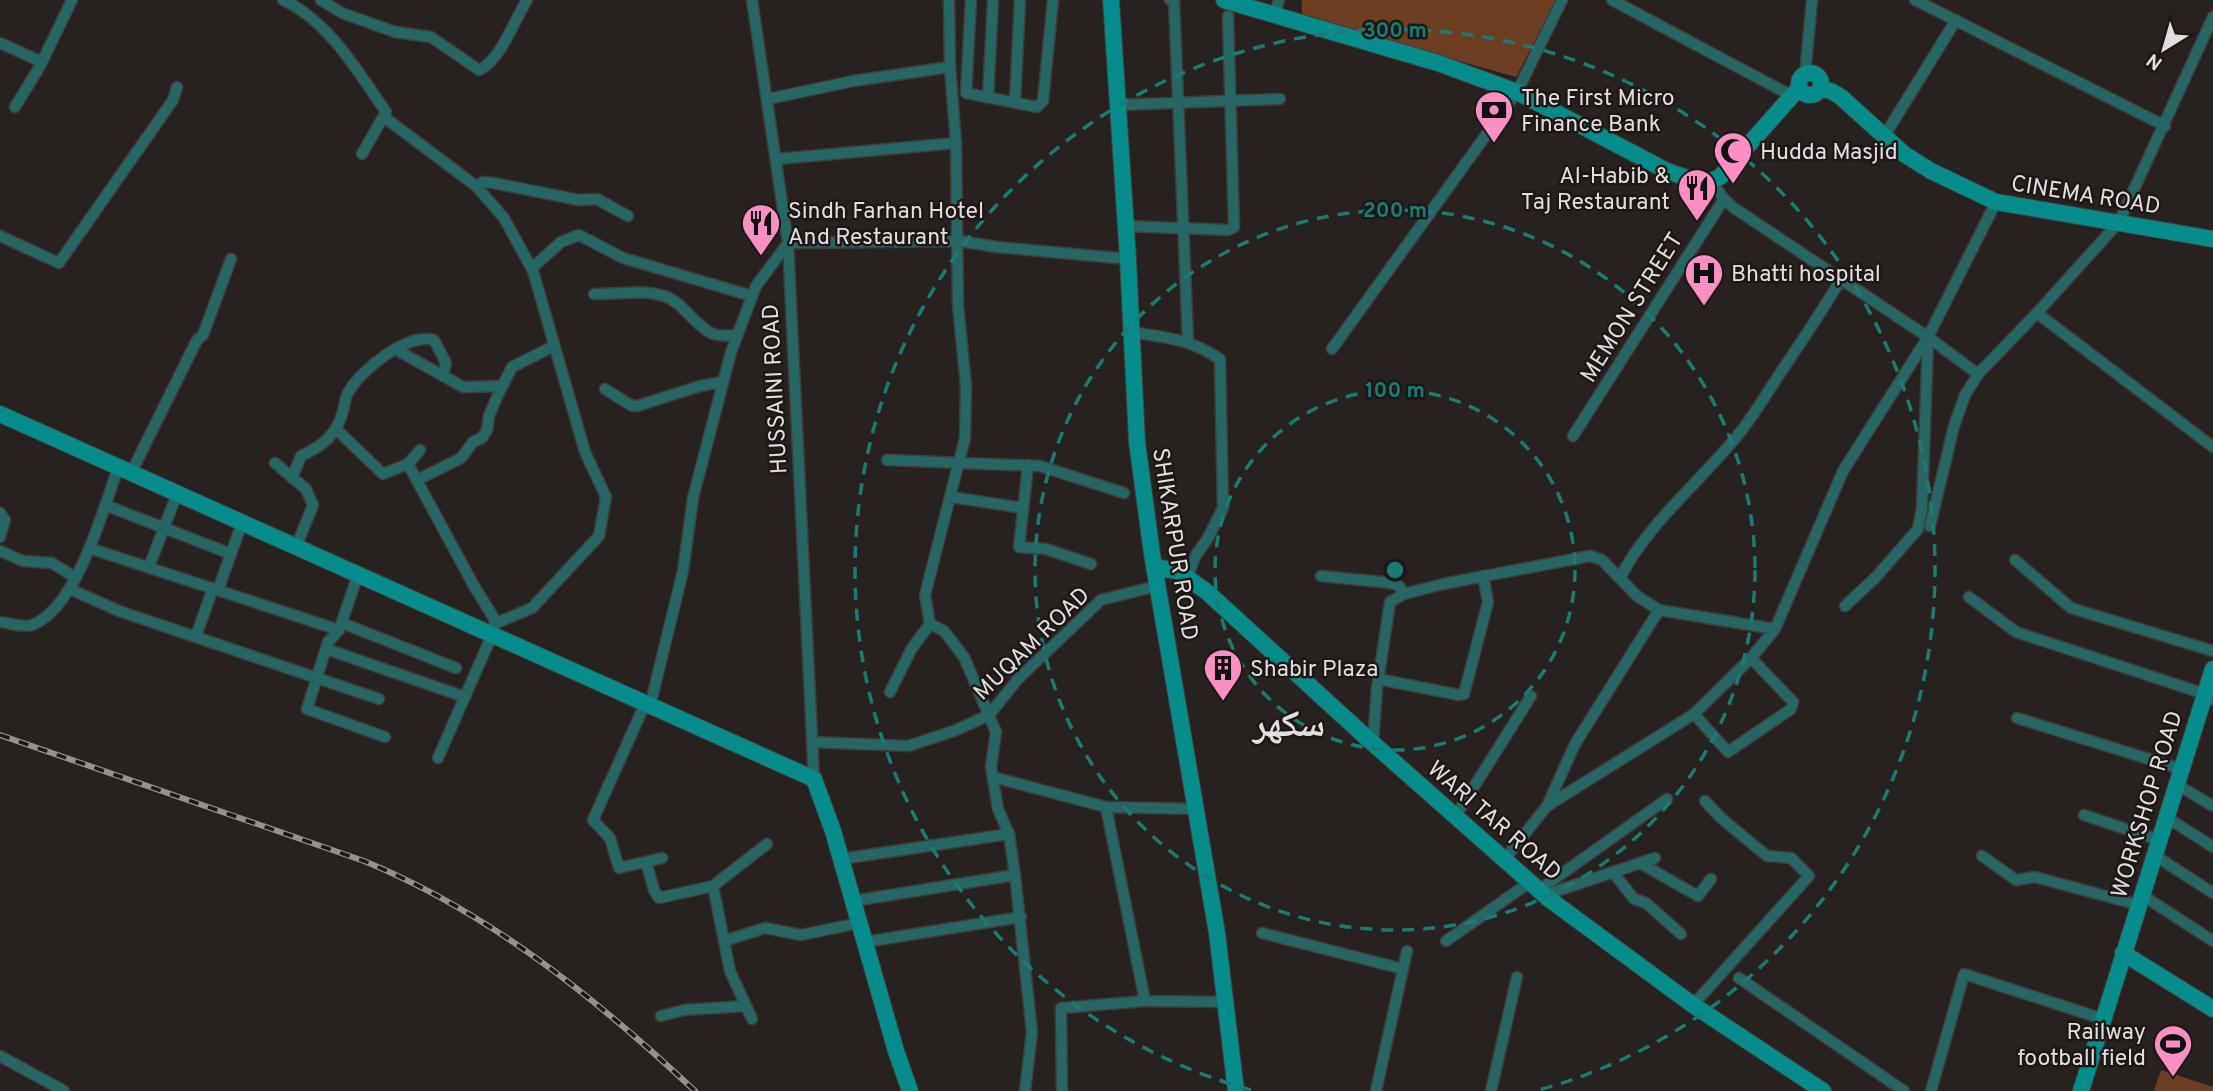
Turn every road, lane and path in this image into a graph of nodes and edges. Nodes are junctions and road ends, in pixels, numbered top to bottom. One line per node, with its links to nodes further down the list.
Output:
1 (72, 0): 23 (street)
2 (283, 0): 17 (street)
3 (321, 0): 4 (street)
4 (527, 0)
5 (752, 0): 28 (street, HUSSAINI ROAD)
6 (949, 0): 24 (street)
7 (971, 0): 29 (street)
8 (993, 0): 29 (street)
9 (1020, 0): 32 (street)
10 (1053, 0): 32 (street)
11 (1111, 0): 34 (street, SHIKARPUR ROAD)
12 (1170, 0): 33 (street)
13 (1562, 0): 27 (street)
14 (1612, 0): 25 (street)
15 (1812, 0): 25 (street)
16 (1915, 0): 21 (street)
17 (305, 4): 36 (street)
18 (1277, 7): 19 (street); 27 (street)
19 (1226, 8): 31 (street)
20 (2213, 17): 37 (street)
21 (1956, 20): 37 (street); 38 (street)
22 (0, 43): 23 (street)
23 (42, 62): 35 (street)
24 (950, 67): 28 (street); 39 (street)
25 (1799, 86): 38 (street, CINEMA ROAD); 42 (street)
26 (177, 87): 50 (street)
27 (1517, 92): 42 (street); 67 (street)
28 (768, 99): 41 (street, HUSSAINI ROAD)
29 (988, 99): 32 (street)
30 (1280, 99): 31 (street)
31 (1231, 101): 33 (street); 49 (street)
32 (1015, 103)
33 (1178, 103): 34 (street); 49 (street)
34 (1118, 105): 48 (street, SHIKARPUR ROAD)
35 (15, 107)
36 (384, 117): 40 (street); 43 (street)
37 (2165, 126): 47 (street)
38 (1885, 135): 45 (street, CINEMA ROAD)
39 (956, 143): 41 (street); 52 (street)
40 (362, 155)
41 (777, 159): 53 (street, HUSSAINI ROAD)
42 (1711, 181): 44 (street)
43 (476, 186): 46 (street); 56 (street)
44 (1724, 199): 57 (street); 75 (street, MEMON STREET)
45 (1996, 202): 47 (street, CINEMA ROAD); 63 (street)
46 (628, 216)
47 (2119, 222): 51 (street, CINEMA ROAD); 60 (street)
48 (1126, 226): 49 (street); 55 (street, SHIKARPUR ROAD)
49 (1183, 228): 64 (street)
50 (0, 236)
51 (2213, 239)
52 (959, 241): 53 (street); 55 (street); 80 (street)
53 (788, 243): 59 (street); 140 (street, HUSSAINI ROAD)
54 (231, 259): 83 (street)
55 (1128, 259): 61 (street, SHIKARPUR ROAD)
56 (531, 268): 59 (street); 65 (street)
57 (1841, 279): 63 (street); 109 (street)
58 (594, 294): 62 (street)
59 (752, 296): 62 (street)
60 (2037, 313): 68 (street); 76 (street)
61 (1131, 332): 64 (street); 103 (street, SHIKARPUR ROAD)
62 (737, 335): 70 (street)
63 (1928, 337): 68 (street); 115 (street); 121 (street)
64 (1188, 341): 108 (street)
65 (554, 346): 71 (street); 120 (street)
66 (396, 349): 69 (street); 69 (street); 74 (street)
67 (1332, 349)
68 (1979, 373): 93 (street)
69 (443, 376): 71 (street)
70 (723, 382): 72 (street); 135 (street)
71 (501, 386): 85 (street)
72 (605, 389)
73 (0, 414): 83 (street)
74 (336, 429): 81 (street); 84 (street)
75 (1573, 436)
76 (2213, 447)
77 (420, 450): 81 (street)
78 (887, 460): 80 (street)
79 (275, 463): 84 (street)
80 (959, 463): 82 (street); 88 (street)
81 (408, 464): 85 (street)
82 (1028, 465): 86 (street); 90 (street)
83 (124, 470): 87 (street); 89 (street)
84 (292, 478): 96 (street)
85 (417, 480): 120 (street)
86 (1124, 493)
87 (177, 494): 92 (street); 94 (street)
88 (951, 497): 90 (street); 118 (street)
89 (105, 505): 94 (street); 97 (street)
90 (1023, 508): 101 (street)
91 (0, 513): 95 (street)
92 (242, 523): 96 (street); 99 (street)
93 (1930, 526)
94 (164, 528): 99 (street); 102 (street)
95 (0, 537)
96 (296, 547): 104 (street)
97 (89, 548): 102 (street); 107 (street)
98 (0, 551): 107 (street)
99 (231, 554): 112 (street)
100 (2015, 560): 124 (street)
101 (1091, 564)
102 (149, 567): 112 (street)
103 (1154, 567): 108 (street, WARI TAR ROAD); 110 (street, SHIKARPUR ROAD)
104 (358, 575): 119 (street); 120 (street)
105 (1321, 576): 113 (street)
106 (1483, 576): 109 (street); 113 (street); 129 (street)
107 (76, 578): 111 (street)
108 (1188, 578): 141 (street, WARI TAR ROAD)
109 (1620, 578): 116 (street)
110 (1157, 586): 137 (street, MUQAM ROAD); 151 (street, SHIKARPUR ROAD)
111 (70, 589): 117 (street); 122 (street)
112 (215, 589): 119 (street); 122 (street)
113 (1404, 594): 129 (street)
114 (1969, 597): 133 (street)
115 (1845, 606)
116 (1659, 610): 121 (street); 148 (street)
117 (0, 622)
118 (930, 624): 130 (street); 137 (street)
119 (340, 627): 123 (street); 126 (street)
120 (494, 629): 132 (street); 135 (street)
121 (1775, 629): 125 (street)
122 (196, 636): 128 (street)
123 (326, 649): 128 (street); 132 (street)
124 (2213, 651)
125 (1751, 658): 136 (street); 136 (street)
126 (456, 668)
127 (2213, 669): 133 (street, WORKSHOP ROAD)
128 (317, 678): 134 (street); 139 (street)
129 (1378, 679): 141 (street)
130 (890, 692)
131 (1531, 696): 153 (street)
132 (464, 697): 142 (street)
133 (2209, 697): 144 (street, WORKSHOP ROAD)
134 (379, 699)
135 (648, 705): 145 (street); 164 (street)
136 (1694, 714): 148 (street)
137 (989, 715): 140 (street, MUQAM ROAD); 143 (street)
138 (2017, 718): 144 (street)
139 (385, 737)
140 (812, 742): 145 (street, HUSSAINI ROAD)
141 (1373, 743): 153 (street, WARI TAR ROAD)
142 (438, 758)
143 (993, 776): 150 (street); 155 (street)
144 (2179, 777): 149 (street); 154 (street, WORKSHOP ROAD)
145 (814, 779): 162 (street)
146 (1667, 800): 170 (street)
147 (1705, 801): 189 (street)
148 (1547, 806): 163 (street)
149 (2213, 806)
150 (1106, 807): 151 (street); 187 (street)
151 (1196, 809): 188 (street, SHIKARPUR ROAD)
152 (2084, 815): 158 (street)
153 (1455, 817): 163 (street, WARI TAR ROAD)
154 (2166, 817): 157 (street); 158 (street, WORKSHOP ROAD)
155 (1009, 834): 162 (street); 167 (street)
156 (767, 844): 169 (street)
157 (2213, 846)
158 (2156, 848): 171 (street); 172 (street, WORKSHOP ROAD)
159 (1982, 856): 172 (street)
160 (662, 858): 164 (street)
161 (1655, 858): 165 (street)
162 (841, 859): 173 (street)
163 (1504, 860): 170 (street, WARI TAR ROAD)
164 (646, 862): 169 (street)
165 (1640, 863): 166 (street); 168 (street)
166 (1613, 872): 170 (street); 177 (street)
167 (1016, 875): 173 (street); 174 (street)
168 (1711, 879)
169 (713, 886): 178 (street)
170 (1538, 889): 179 (street); 189 (street, WARI TAR ROAD)
171 (2213, 893)
172 (2140, 900): 180 (street); 183 (street, WORKSHOP ROAD)
173 (853, 901): 175 (street)
174 (1021, 917): 181 (street); 198 (street)
175 (859, 923): 178 (street); 181 (street)
176 (1262, 933): 184 (street)
177 (1681, 934)
178 (724, 941): 190 (street)
179 (1446, 941)
180 (2213, 941)
181 (865, 942): 197 (street)
182 (1407, 951): 184 (street)
183 (2123, 953): 191 (street); 194 (street, WORKSHOP ROAD)
184 (1403, 969): 201 (street)
185 (1517, 977): 202 (street)
186 (1739, 978): 204 (street)
187 (1145, 1001): 188 (street); 199 (street)
188 (1226, 1002): 200 (street, SHIKARPUR ROAD)
189 (1693, 1005): 203 (street, WARI TAR ROAD)
190 (745, 1006): 192 (street); 193 (street)
191 (2213, 1009)
192 (661, 1016)
193 (752, 1019)
194 (2103, 1019): 205 (street); 206 (street, WORKSHOP ROAD)
195 (0, 1056): 196 (street)
196 (65, 1091)
197 (910, 1091)
198 (1026, 1091)
199 (1062, 1091)
200 (1236, 1091)
201 (1376, 1091)
202 (1491, 1091)
203 (1823, 1091)
204 (1903, 1091)
205 (1931, 1091)
206 (2081, 1091)

